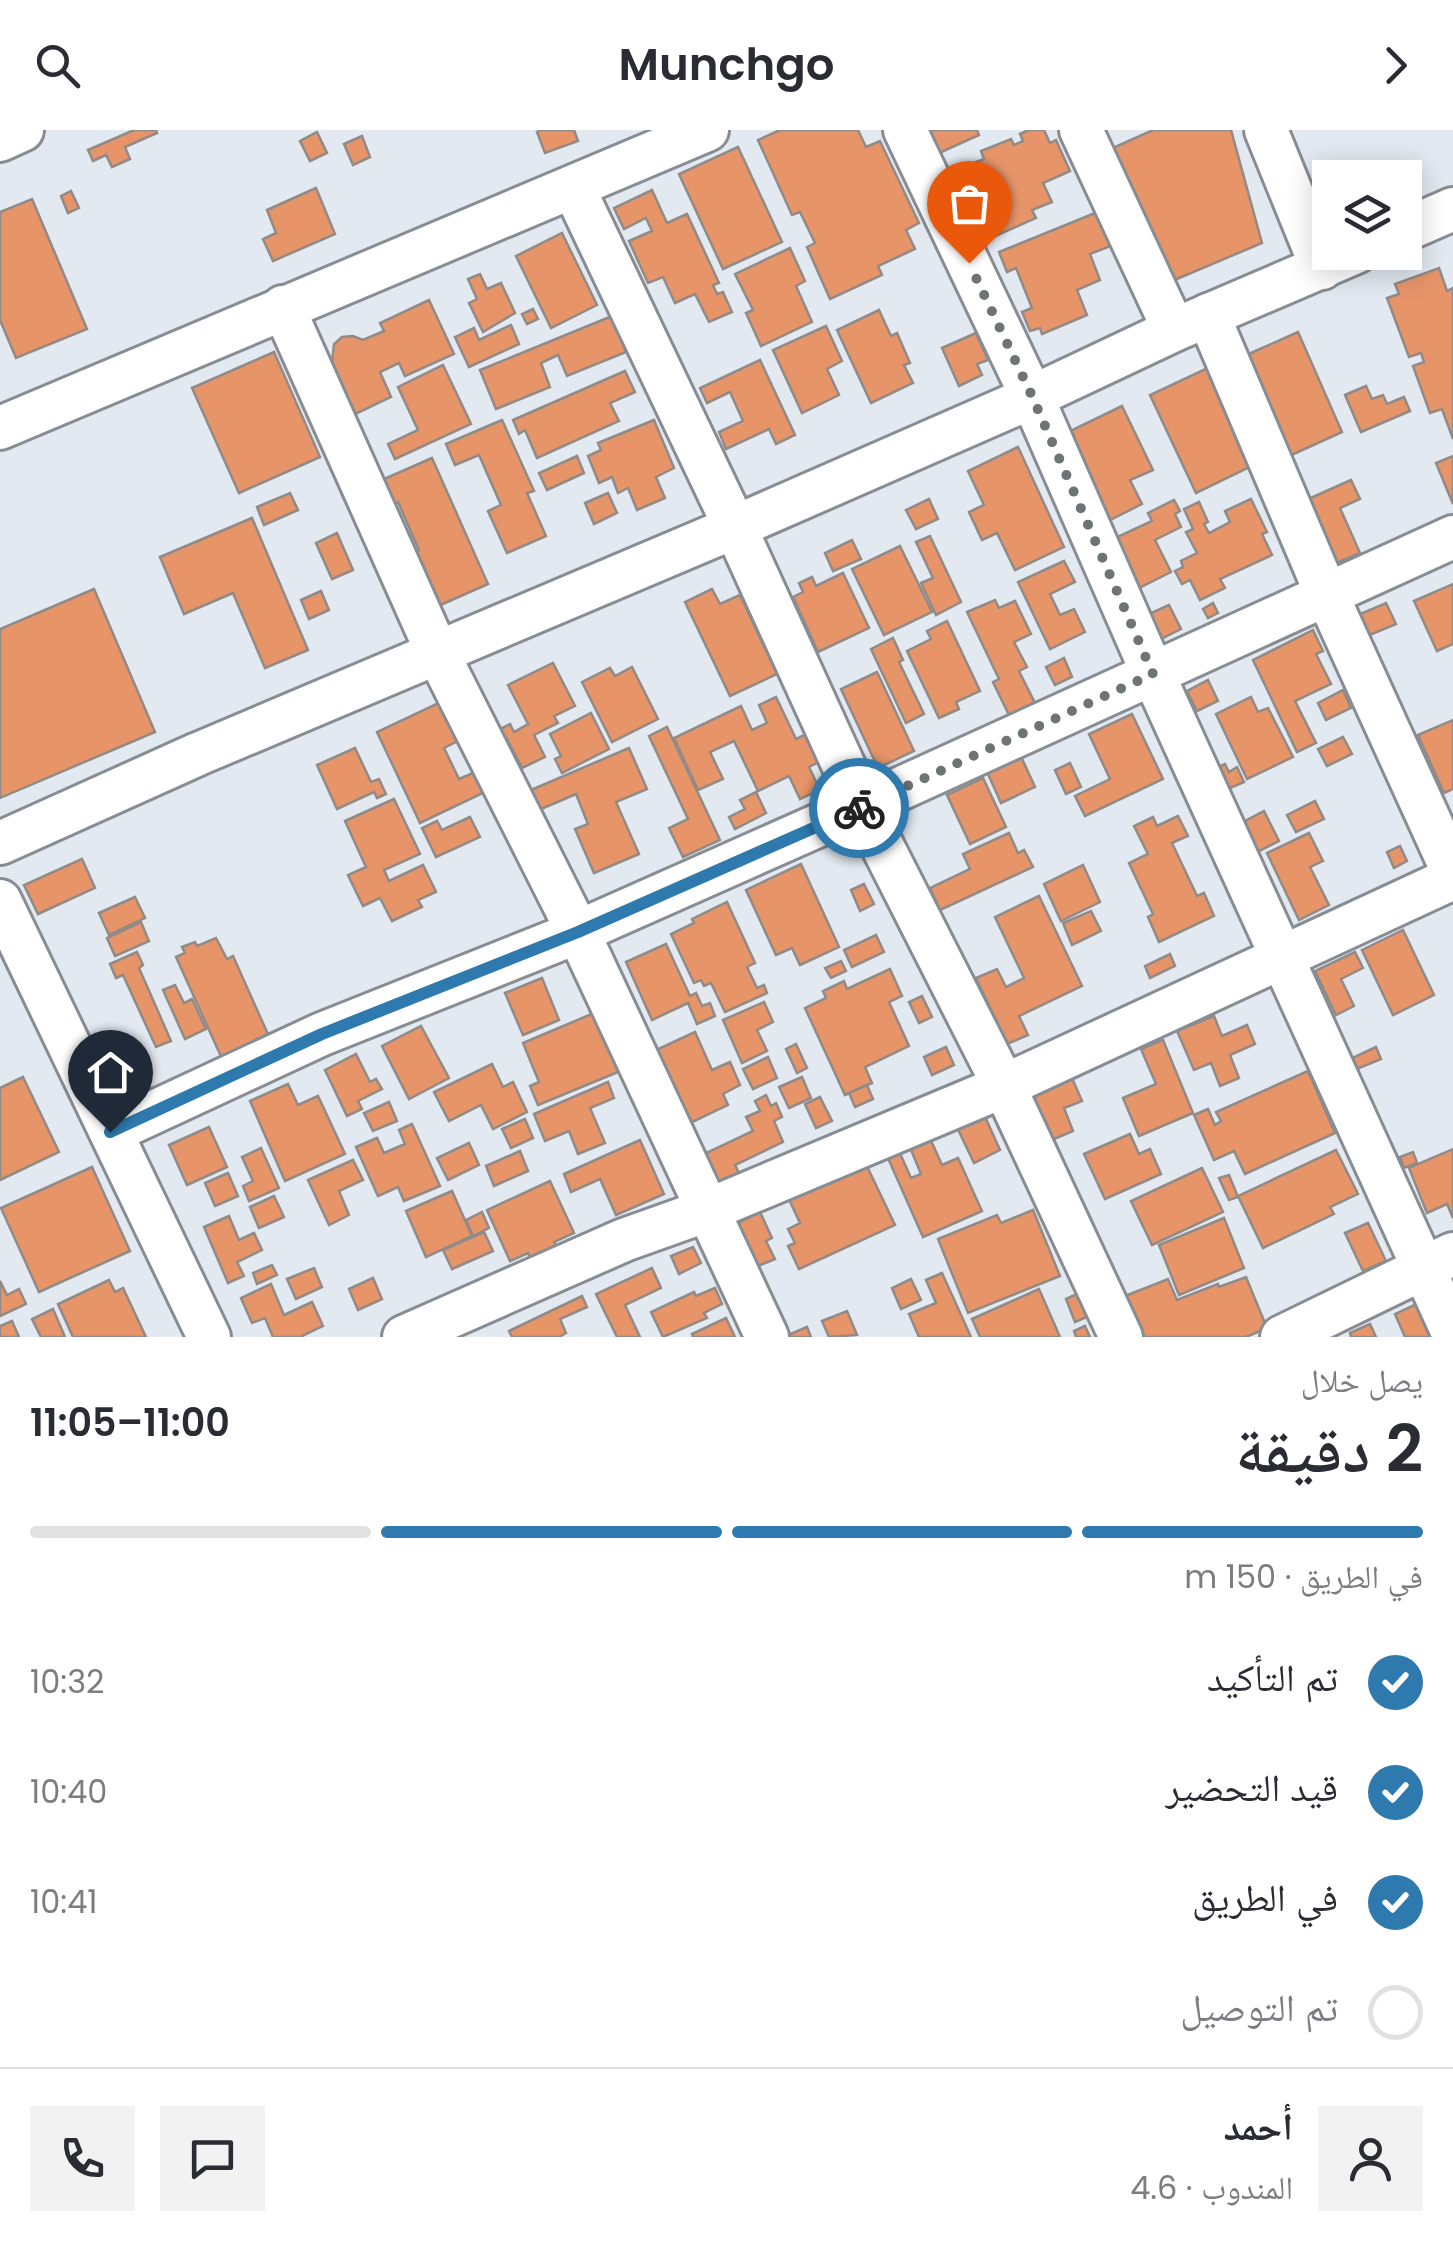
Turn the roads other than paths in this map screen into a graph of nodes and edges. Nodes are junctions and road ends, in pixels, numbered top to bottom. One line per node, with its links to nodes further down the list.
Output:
1 (22, 130): 6 (street)
2 (707, 130): 7 (street)
3 (905, 130): 14 (street)
4 (1081, 130): 13 (street)
5 (1266, 130): 9 (street)
6 (0, 140)
7 (574, 188): 12 (street); 16 (street)
8 (1453, 209): 10 (street)
9 (1312, 212)
10 (1422, 223)
11 (1315, 270): 13 (street)
12 (283, 307): 15 (street); 19 (street)
13 (1191, 322): 14 (street); 18 (street)
14 (1032, 396): 16 (street); 20 (street)
15 (0, 428)
16 (735, 527): 19 (street); 21 (street)
17 (1453, 537): 18 (street)
18 (1326, 593): 20 (street); 23 (street)
19 (437, 652): 22 (street); 25 (street)
20 (1153, 674): 21 (street); 26 (street)
21 (862, 806): 25 (street); 27 (street)
22 (0, 843)
23 (1453, 875): 26 (street)
24 (2, 912): 28 (street)
25 (578, 932): 28 (street); 29 (street)
26 (1284, 958): 27 (street); 30 (street)
27 (1004, 1086): 29 (street); 35 (street)
28 (110, 1132): 32 (street)
29 (708, 1210): 33 (street); 34 (street)
30 (1439, 1260): 31 (street); 36 (street)
31 (1453, 1334)
32 (210, 1337)
33 (404, 1337)
34 (767, 1337)
35 (1121, 1337)
36 (1282, 1337)

